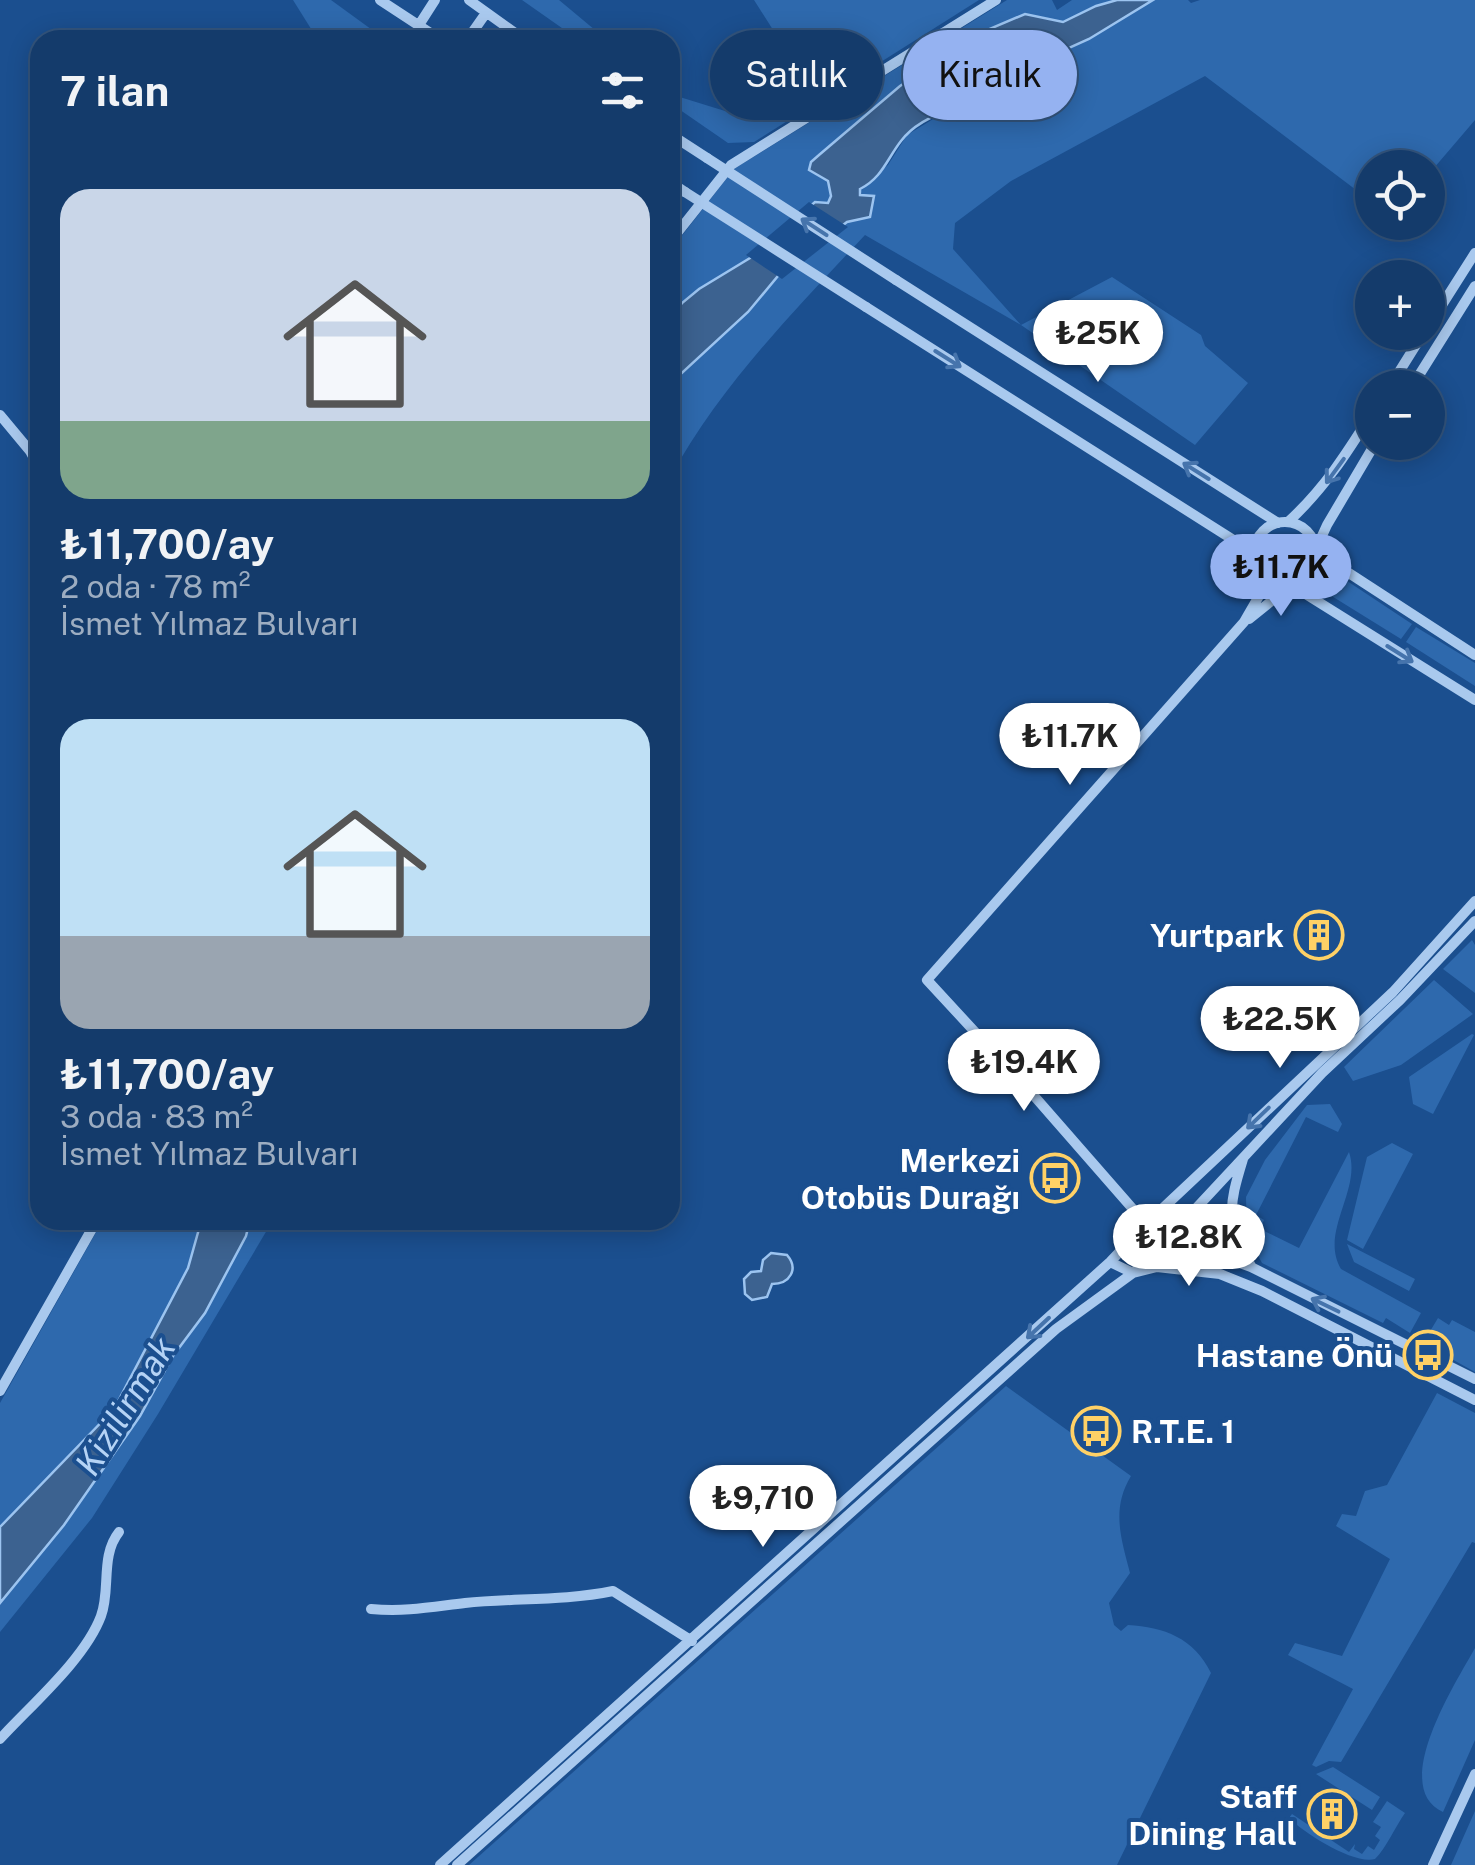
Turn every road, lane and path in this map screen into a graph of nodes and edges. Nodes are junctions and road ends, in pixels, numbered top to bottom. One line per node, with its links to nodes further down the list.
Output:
1 (380, 0): 6 (street)
2 (435, 0): 6 (street)
3 (469, 0): 5 (street)
4 (996, 0): 12 (street)
5 (486, 13): 8 (street); 9 (street)
6 (419, 25): 7 (street)
7 (426, 30)
8 (474, 30)
9 (510, 30)
10 (680, 140): 21 (street, one-way to 10, bridge)
11 (680, 189): 23 (street, one-way to 23, bridge)
12 (680, 229)
13 (1475, 253): 15 (street)
14 (1475, 286): 16 (street)
15 (1445, 300)
16 (1422, 370)
17 (0, 415): 19 (street)
18 (1355, 440): 21 (street, one-way to 21)
19 (30, 450)
20 (1365, 460): 22 (street)
21 (1283, 522): 22 (street); 23 (street)
22 (1315, 550): 25 (street); 27 (street)
23 (1254, 553): 24 (street)
24 (1261, 573): 25 (street); 26 (street)
25 (1288, 583): 26 (street); 28 (street, one-way to 28)
26 (1244, 622): 32 (street)
27 (1475, 655)
28 (1475, 700)
29 (1475, 901): 32 (street, one-way to 32)
30 (1475, 921): 31 (street)
31 (1244, 1156): 34 (street); 36 (street)
32 (1146, 1224): 34 (street); 35 (street)
33 (91, 1230): 39 (street)
34 (1169, 1237): 36 (street); 37 (street)
35 (1110, 1262): 37 (street); 43 (street, one-way to 43)
36 (1251, 1267): 38 (street, one-way to 36)
37 (1134, 1273): 40 (street); 48 (street)
38 (1475, 1380)
39 (0, 1391)
40 (1475, 1400)
41 (119, 1532): 44 (street)
42 (372, 1609): 43 (street)
43 (692, 1641): 47 (street)
44 (0, 1739)
45 (1475, 1774): 49 (street)
46 (1475, 1788): 49 (street)
47 (440, 1865)
48 (457, 1865)
49 (1436, 1865)

